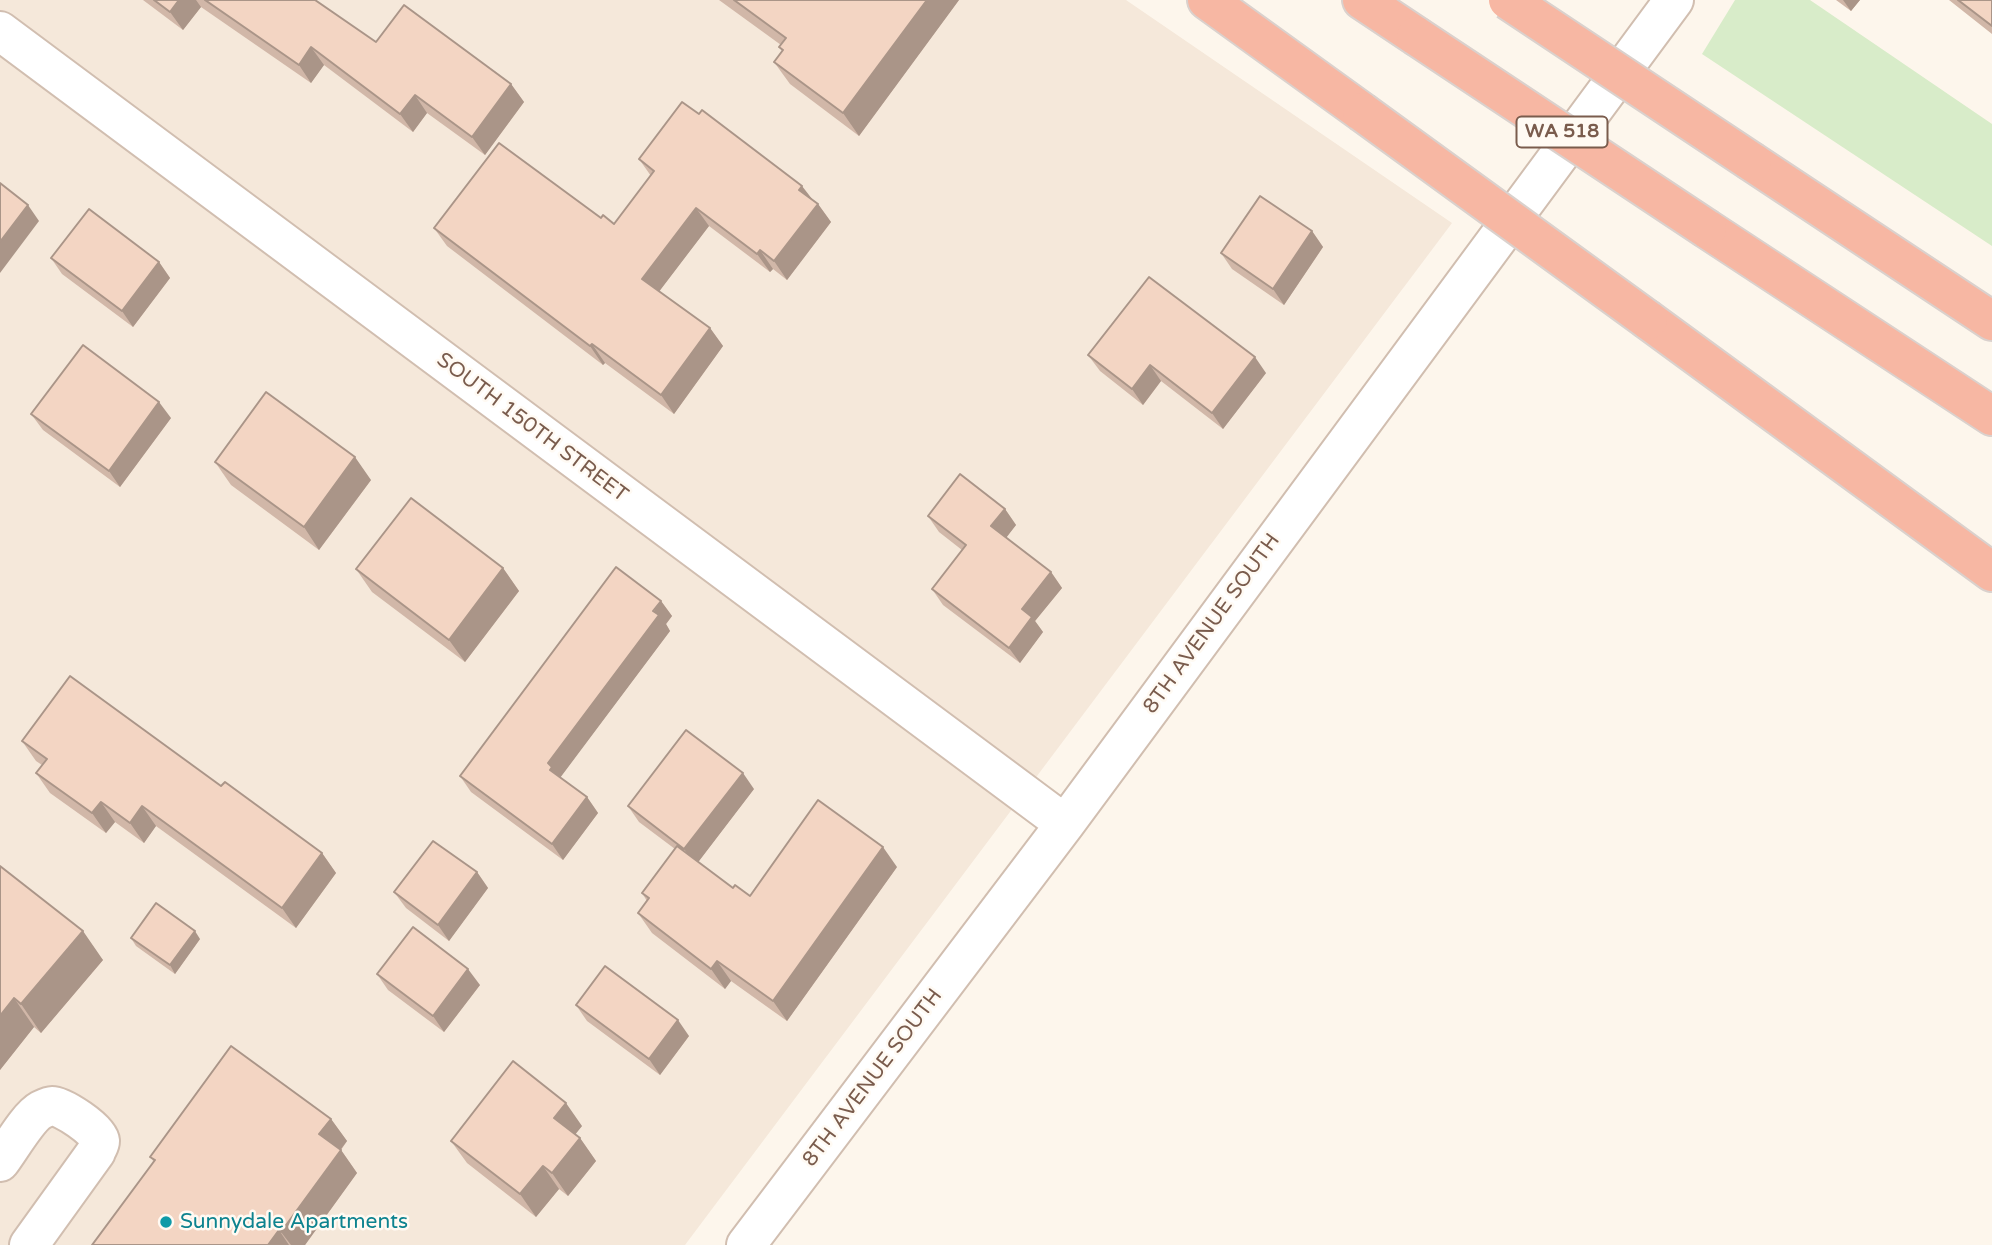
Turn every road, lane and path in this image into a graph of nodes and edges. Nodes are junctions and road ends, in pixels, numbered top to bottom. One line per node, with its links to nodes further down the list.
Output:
1 (7, 0): 6 (street)
2 (1207, 0): 10 (highway, bridge)
3 (1362, 0): 9 (highway, WA 518, bridge)
4 (1508, 0): 8 (highway, bridge)
5 (1674, 0): 11 (street, 8TH AVENUE SOUTH)
6 (0, 9)
7 (0, 31): 11 (street, SOUTH 150TH STREET)
8 (1992, 321)
9 (1992, 416)
10 (1992, 572)
11 (1065, 824): 14 (street, 8TH AVENUE SOUTH)
12 (0, 1162): 13 (street)
13 (29, 1245)
14 (746, 1245)

